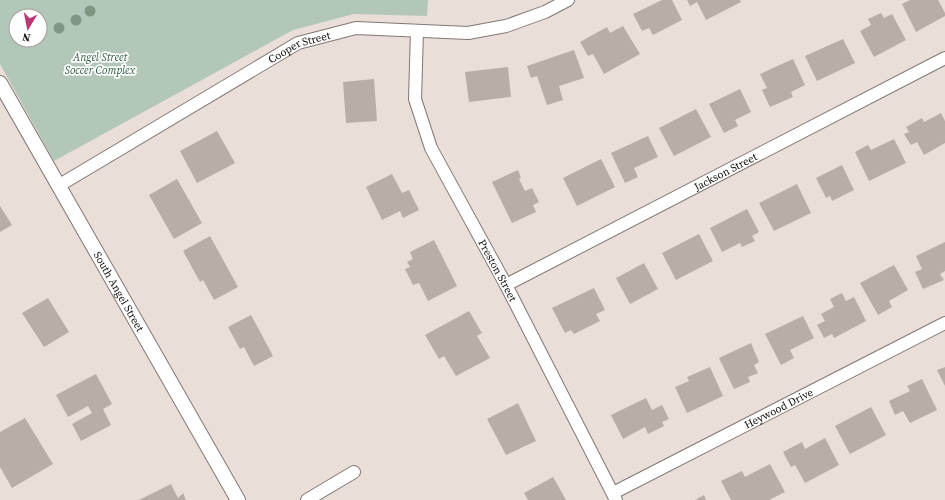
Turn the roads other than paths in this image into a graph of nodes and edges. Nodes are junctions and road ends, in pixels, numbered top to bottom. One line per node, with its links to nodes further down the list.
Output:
1 (568, 0): 2 (street, Cooper Street)
2 (417, 31): 5 (street, Cooper Street); 6 (street, Preston Street)
3 (945, 58): 6 (street, Jackson Street)
4 (0, 83): 5 (street, South Angel Street)
5 (58, 186): 10 (street, South Angel Street)
6 (506, 285): 9 (street, Preston Street)
7 (945, 323): 9 (street, Heywood Drive)
8 (354, 472): 11 (street)
9 (614, 497)
10 (238, 500)
11 (306, 500)

